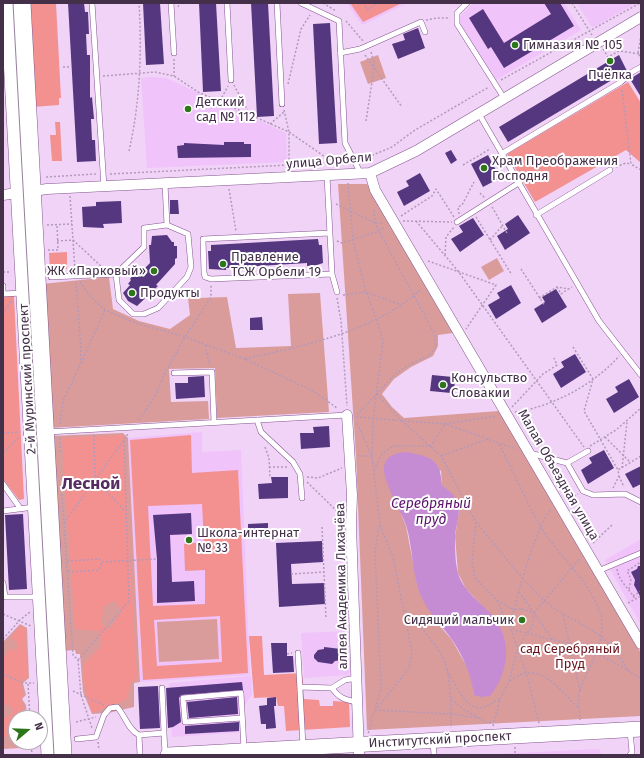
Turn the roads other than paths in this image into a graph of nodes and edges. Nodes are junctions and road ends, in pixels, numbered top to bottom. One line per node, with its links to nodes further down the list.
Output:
1 (8, 3): 11 (main road, 2-й Муринский проспект)
2 (23, 3): 26 (main road, 2-й Муринский проспект)
3 (92, 3): 25 (lane)
4 (171, 3): 12 (lane)
5 (227, 3): 15 (lane)
6 (277, 3): 17 (lane)
7 (301, 3): 13 (lane)
8 (467, 3): 16 (lane)
9 (640, 20): 16 (street, улица Орбели)
10 (425, 32): 13 (lane)
11 (6, 48): 27 (main road, 2-й Муринский проспект)
12 (174, 53)
13 (340, 53): 21 (lane)
14 (641, 67): 19 (lane)
15 (231, 80)
16 (504, 98): 18 (street, улица Орбели)
17 (282, 104)
18 (479, 114): 19 (lane); 21 (street, улица Орбели)
19 (503, 153): 23 (lane)
20 (610, 170): 29 (lane)
21 (366, 174): 22 (street, улица Орбели); 47 (street, Малая Объездная улица)
22 (327, 176): 24 (street, улица Орбели); 32 (lane)
23 (520, 182): 29 (lane); 30 (lane)
24 (165, 184): 25 (street, улица Орбели); 31 (lane)
25 (104, 187): 26 (street, улица Орбели)
26 (33, 190): 27 (street, улица Орбели); 45 (main road, 2-й Муринский проспект)
27 (18, 192): 28 (street, улица Орбели); 37 (main road, 2-й Муринский проспект)
28 (3, 195)
29 (536, 215): 41 (lane)
30 (457, 222)
31 (168, 225): 33 (lane); 33 (lane)
32 (330, 235): 34 (lane); 34 (lane)
33 (116, 274): 35 (lane)
34 (332, 274): 39 (lane)
35 (51, 277)
36 (3, 286): 38 (lane)
37 (20, 293): 38 (lane); 52 (main road, 2-й Муринский проспект)
38 (3, 294)
39 (337, 294)
40 (174, 373): 44 (lane)
41 (641, 375)
42 (351, 416): 43 (lane); 62 (street, аллея Академика Лихачёва)
43 (257, 420): 44 (lane); 50 (lane)
44 (214, 422): 45 (lane)
45 (46, 432): 78 (main road, 2-й Муринский проспект)
46 (587, 450): 48 (lane)
47 (529, 452): 48 (lane); 56 (street, Малая Объездная улица)
48 (567, 463): 51 (lane)
49 (3, 484): 53 (lane)
50 (302, 498)
51 (641, 502)
52 (35, 507): 53 (lane); 58 (main road, 2-й Муринский проспект)
53 (20, 508): 54 (lane)
54 (3, 511)
55 (641, 553): 56 (lane)
56 (598, 572): 60 (street, Малая Объездная улица)
57 (3, 583): 59 (lane)
58 (40, 597): 59 (lane); 77 (main road, 2-й Муринский проспект)
59 (4, 598)
60 (641, 644)
61 (298, 653): 63 (lane)
62 (357, 678): 65 (lane); 66 (street, аллея Академика Лихачёва)
63 (300, 687): 65 (lane); 74 (lane)
64 (162, 688): 69 (lane)
65 (332, 688): 66 (lane)
66 (358, 702): 73 (street, аллея Академика Лихачёва)
67 (242, 718): 67 (lane); 75 (lane)
68 (636, 730): 72 (main road, Институтский проспект); 82 (lane)
69 (164, 733): 70 (lane); 80 (lane)
70 (138, 735): 71 (lane); 79 (lane)
71 (77, 739)
72 (433, 740): 73 (main road, Институтский проспект); 81 (lane)
73 (362, 744): 74 (main road, Институтский проспект)
74 (303, 747): 75 (main road, Институтский проспект)
75 (244, 750): 76 (main road, Институтский проспект)
76 (214, 754): 80 (main road, Институтский проспект)
77 (49, 755)
78 (64, 755)
79 (140, 755)
80 (166, 755)
81 (434, 755)
82 (630, 755)

